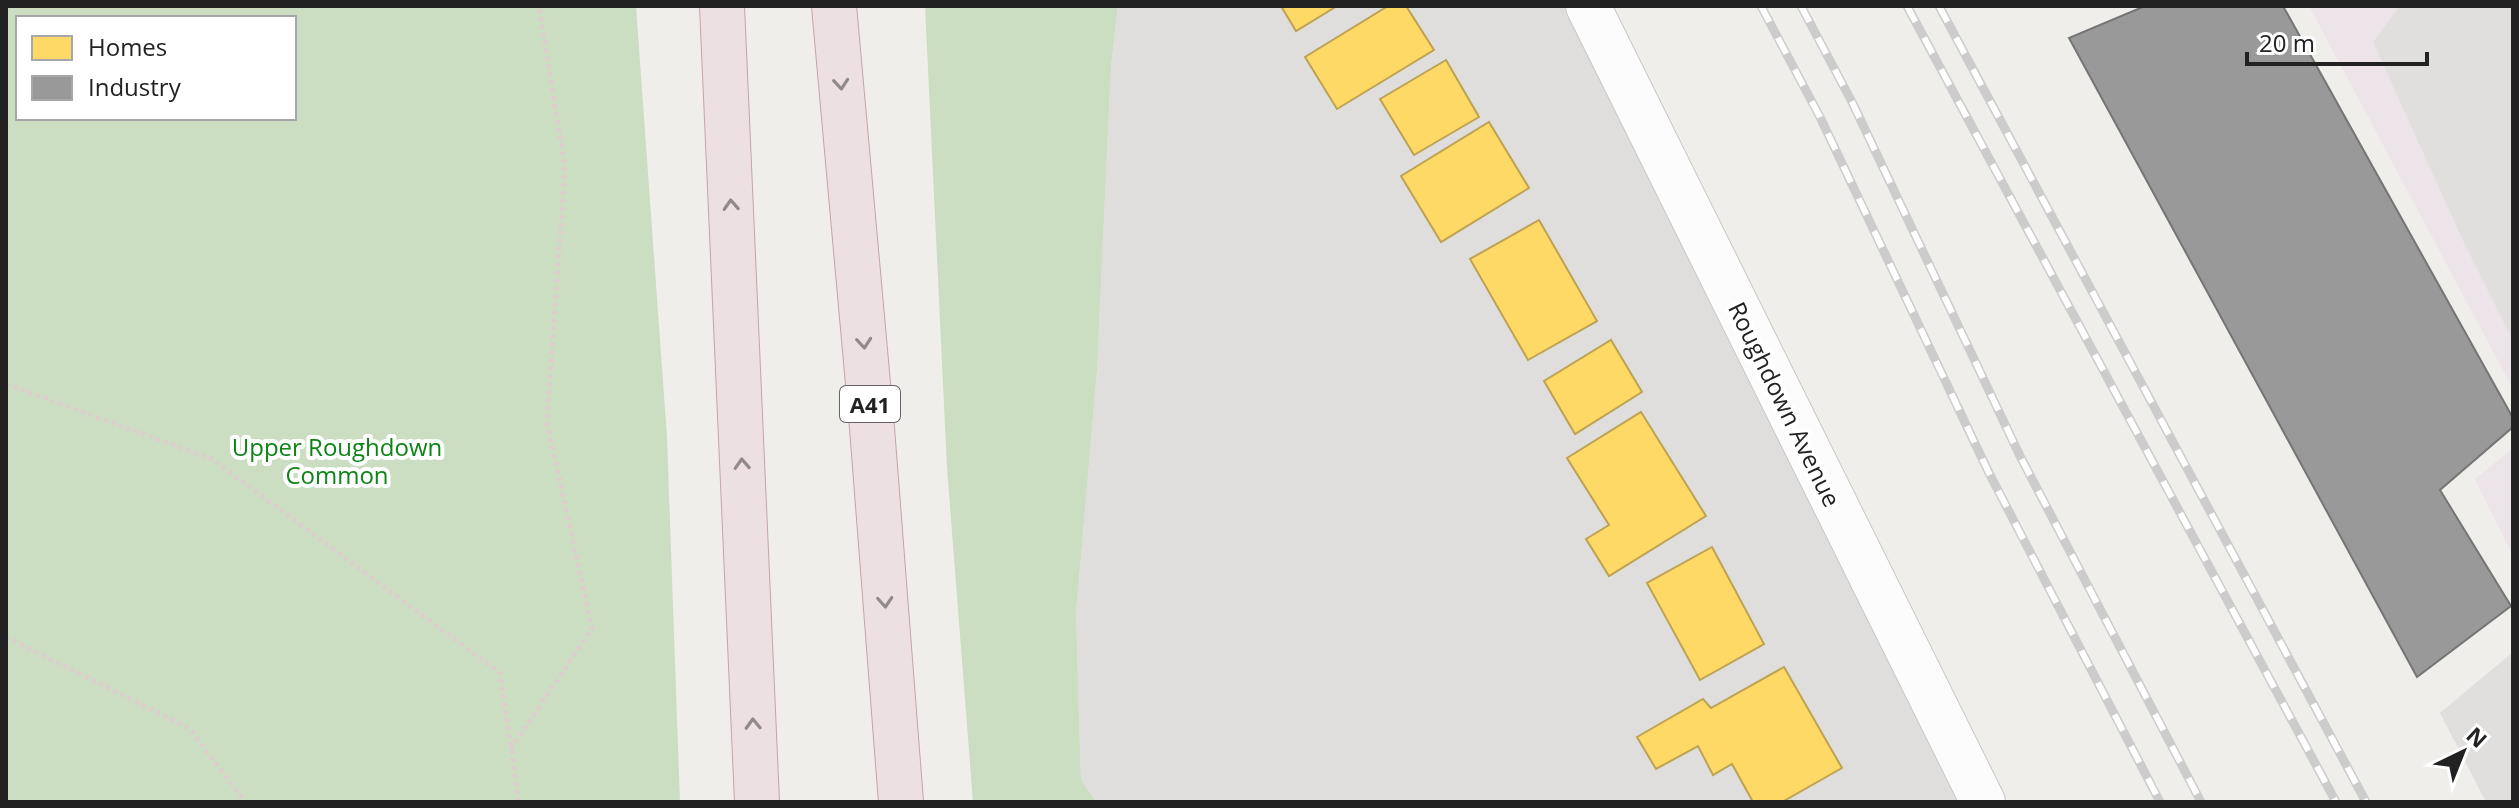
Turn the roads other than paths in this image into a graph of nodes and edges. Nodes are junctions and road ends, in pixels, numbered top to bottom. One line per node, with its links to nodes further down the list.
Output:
1 (722, 6): 4 (highway, one-way to 1)
2 (834, 6): 5 (highway, A41, one-way to 5)
3 (1588, 6): 6 (street, Roughdown Avenue)
4 (757, 802)
5 (901, 802)
6 (1983, 802)

